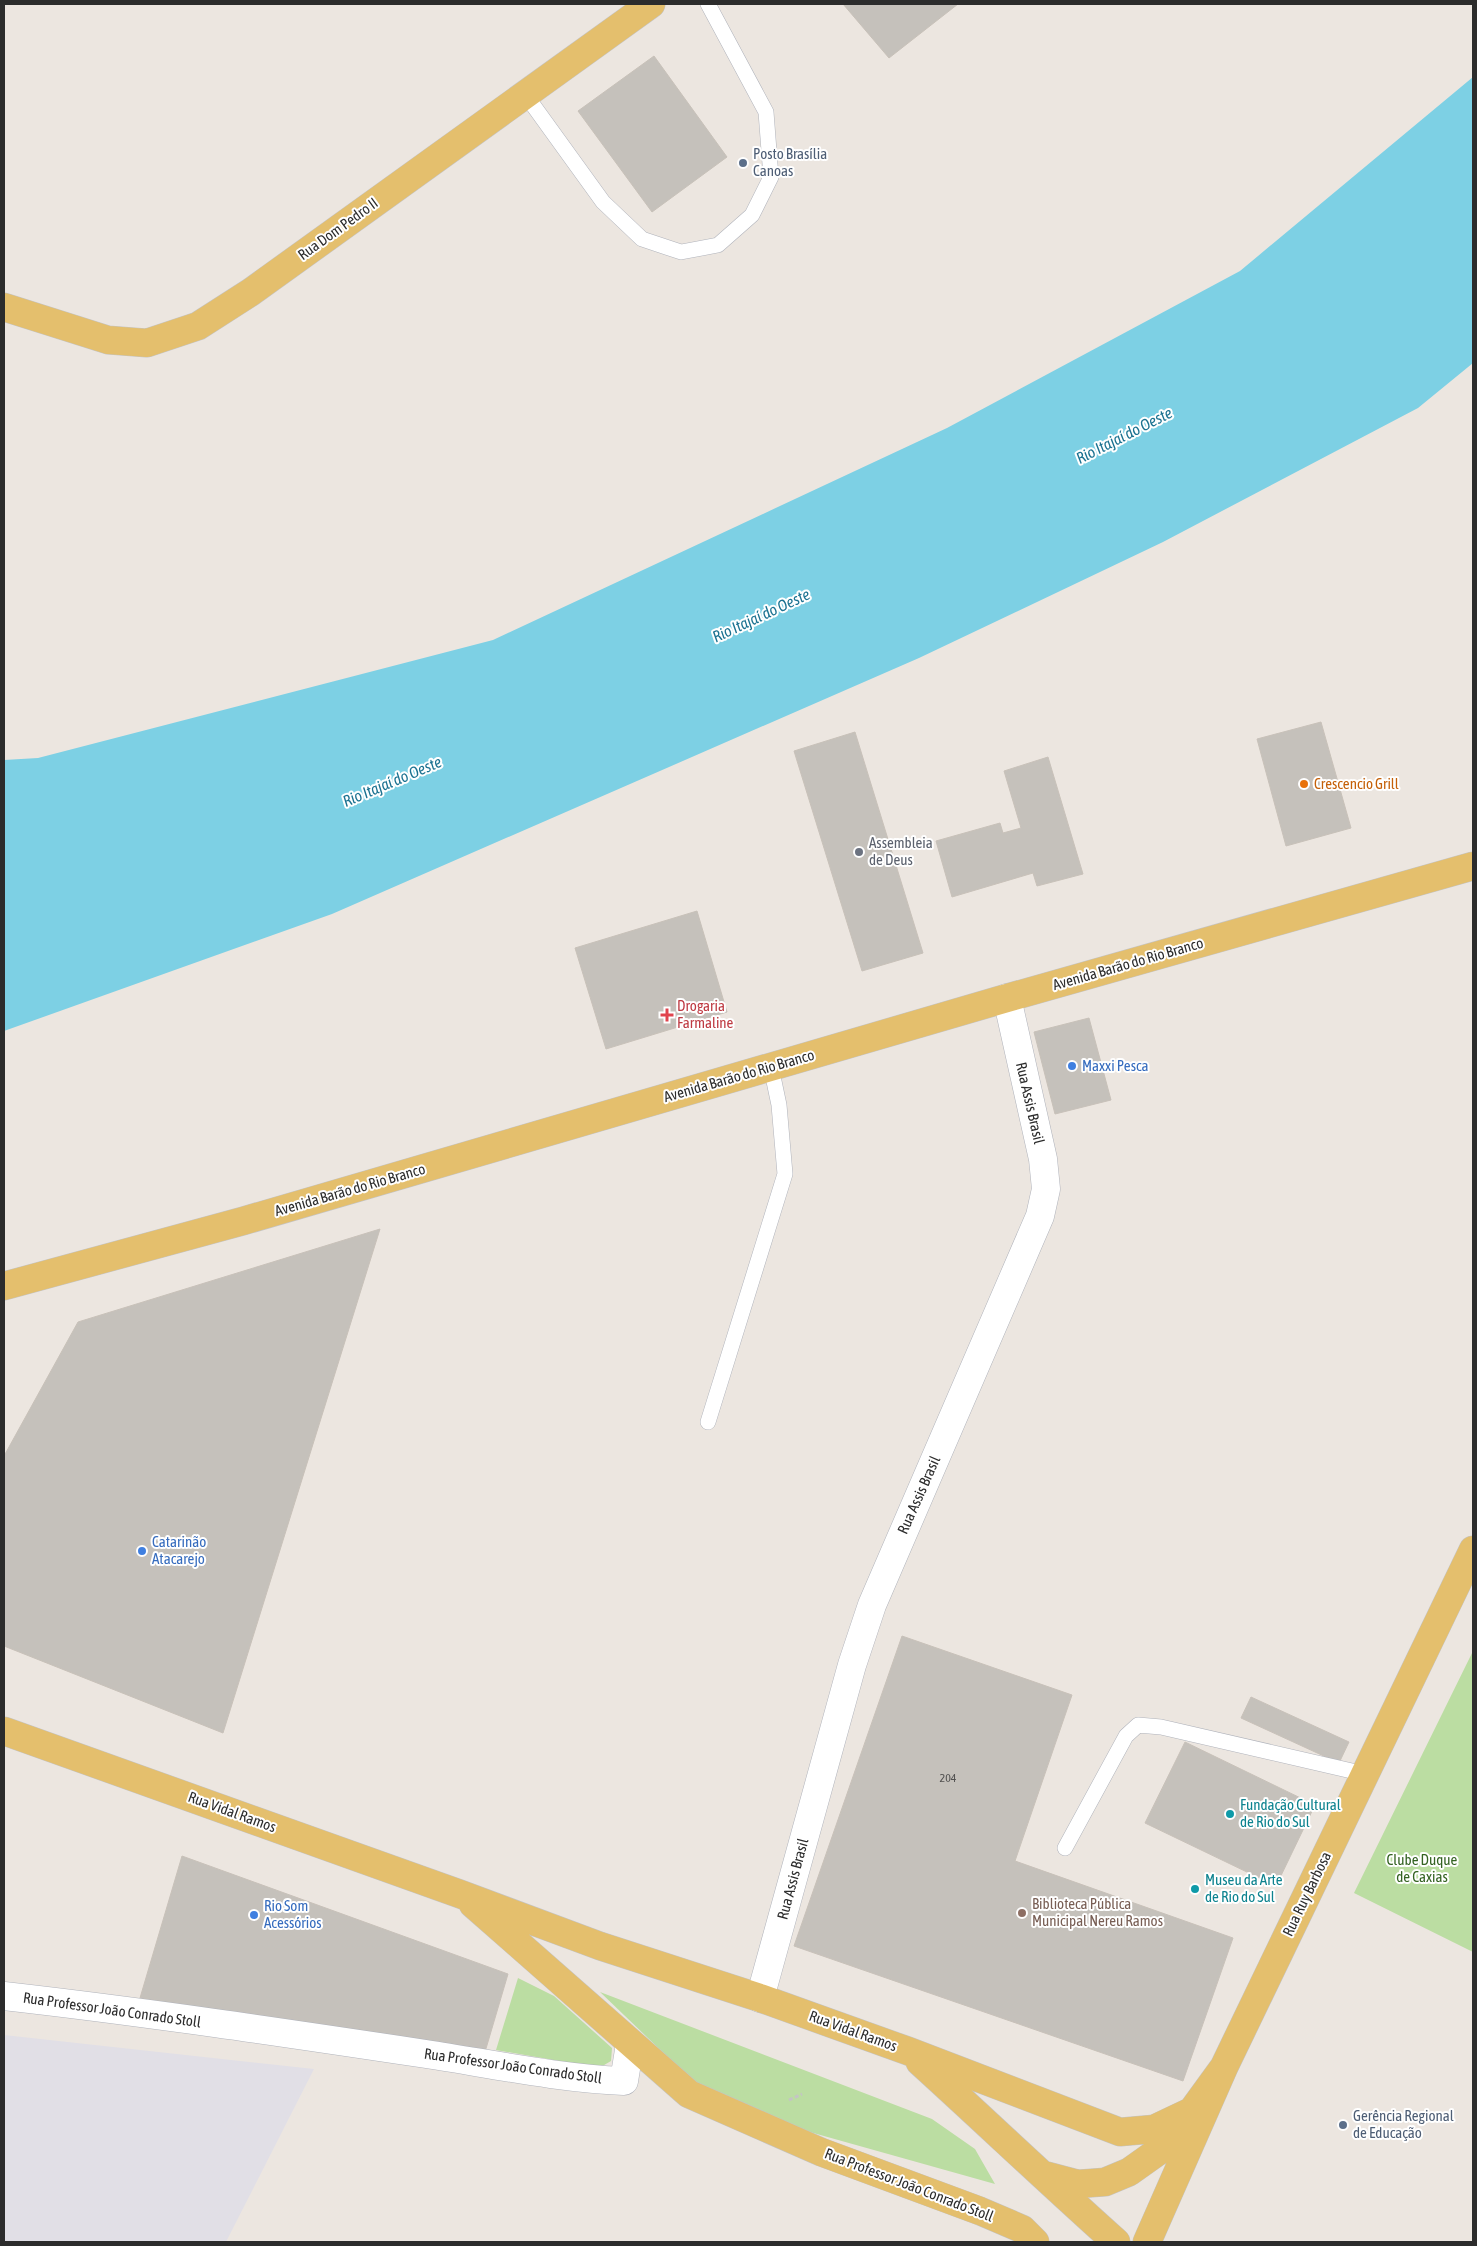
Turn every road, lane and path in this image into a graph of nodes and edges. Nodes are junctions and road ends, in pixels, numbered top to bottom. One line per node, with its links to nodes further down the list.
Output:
1 (708, 4): 3 (lane)
2 (642, 6): 3 (main road, Rua Dom Pedro II)
3 (525, 94): 4 (main road, Rua Dom Pedro II)
4 (4, 307)
5 (1473, 866): 6 (main road, Avenida Barão do Rio Branco)
6 (1007, 998): 7 (main road, Avenida Barão do Rio Branco); 16 (street, Rua Assis Brasil)
7 (771, 1067): 8 (main road, Avenida Barão do Rio Branco); 9 (lane)
8 (4, 1286)
9 (708, 1422)
10 (1473, 1550): 12 (main road, Rua Ruy Barbosa)
11 (4, 1731): 14 (main road, Rua Vidal Ramos)
12 (1366, 1774): 13 (lane); 19 (main road, Rua Ruy Barbosa)
13 (1065, 1848)
14 (460, 1894): 16 (main road, Rua Vidal Ramos); 17 (main road, Rua Vidal Ramos)
15 (4, 1996): 17 (street, Rua Professor João Conrado Stoll)
16 (760, 1998): 18 (main road, Rua Vidal Ramos)
17 (630, 2044): 22 (main road, Rua Professor João Conrado Stoll)
18 (908, 2051): 20 (main road, Rua Vidal Ramos); 21 (main road)
19 (1224, 2068): 20 (main road, Rua Vidal Ramos); 24 (main road, Rua Ruy Barbosa)
20 (1192, 2111): 21 (main road)
21 (1040, 2174): 23 (main road)
22 (1035, 2242)
23 (1116, 2242)
24 (1147, 2242)

